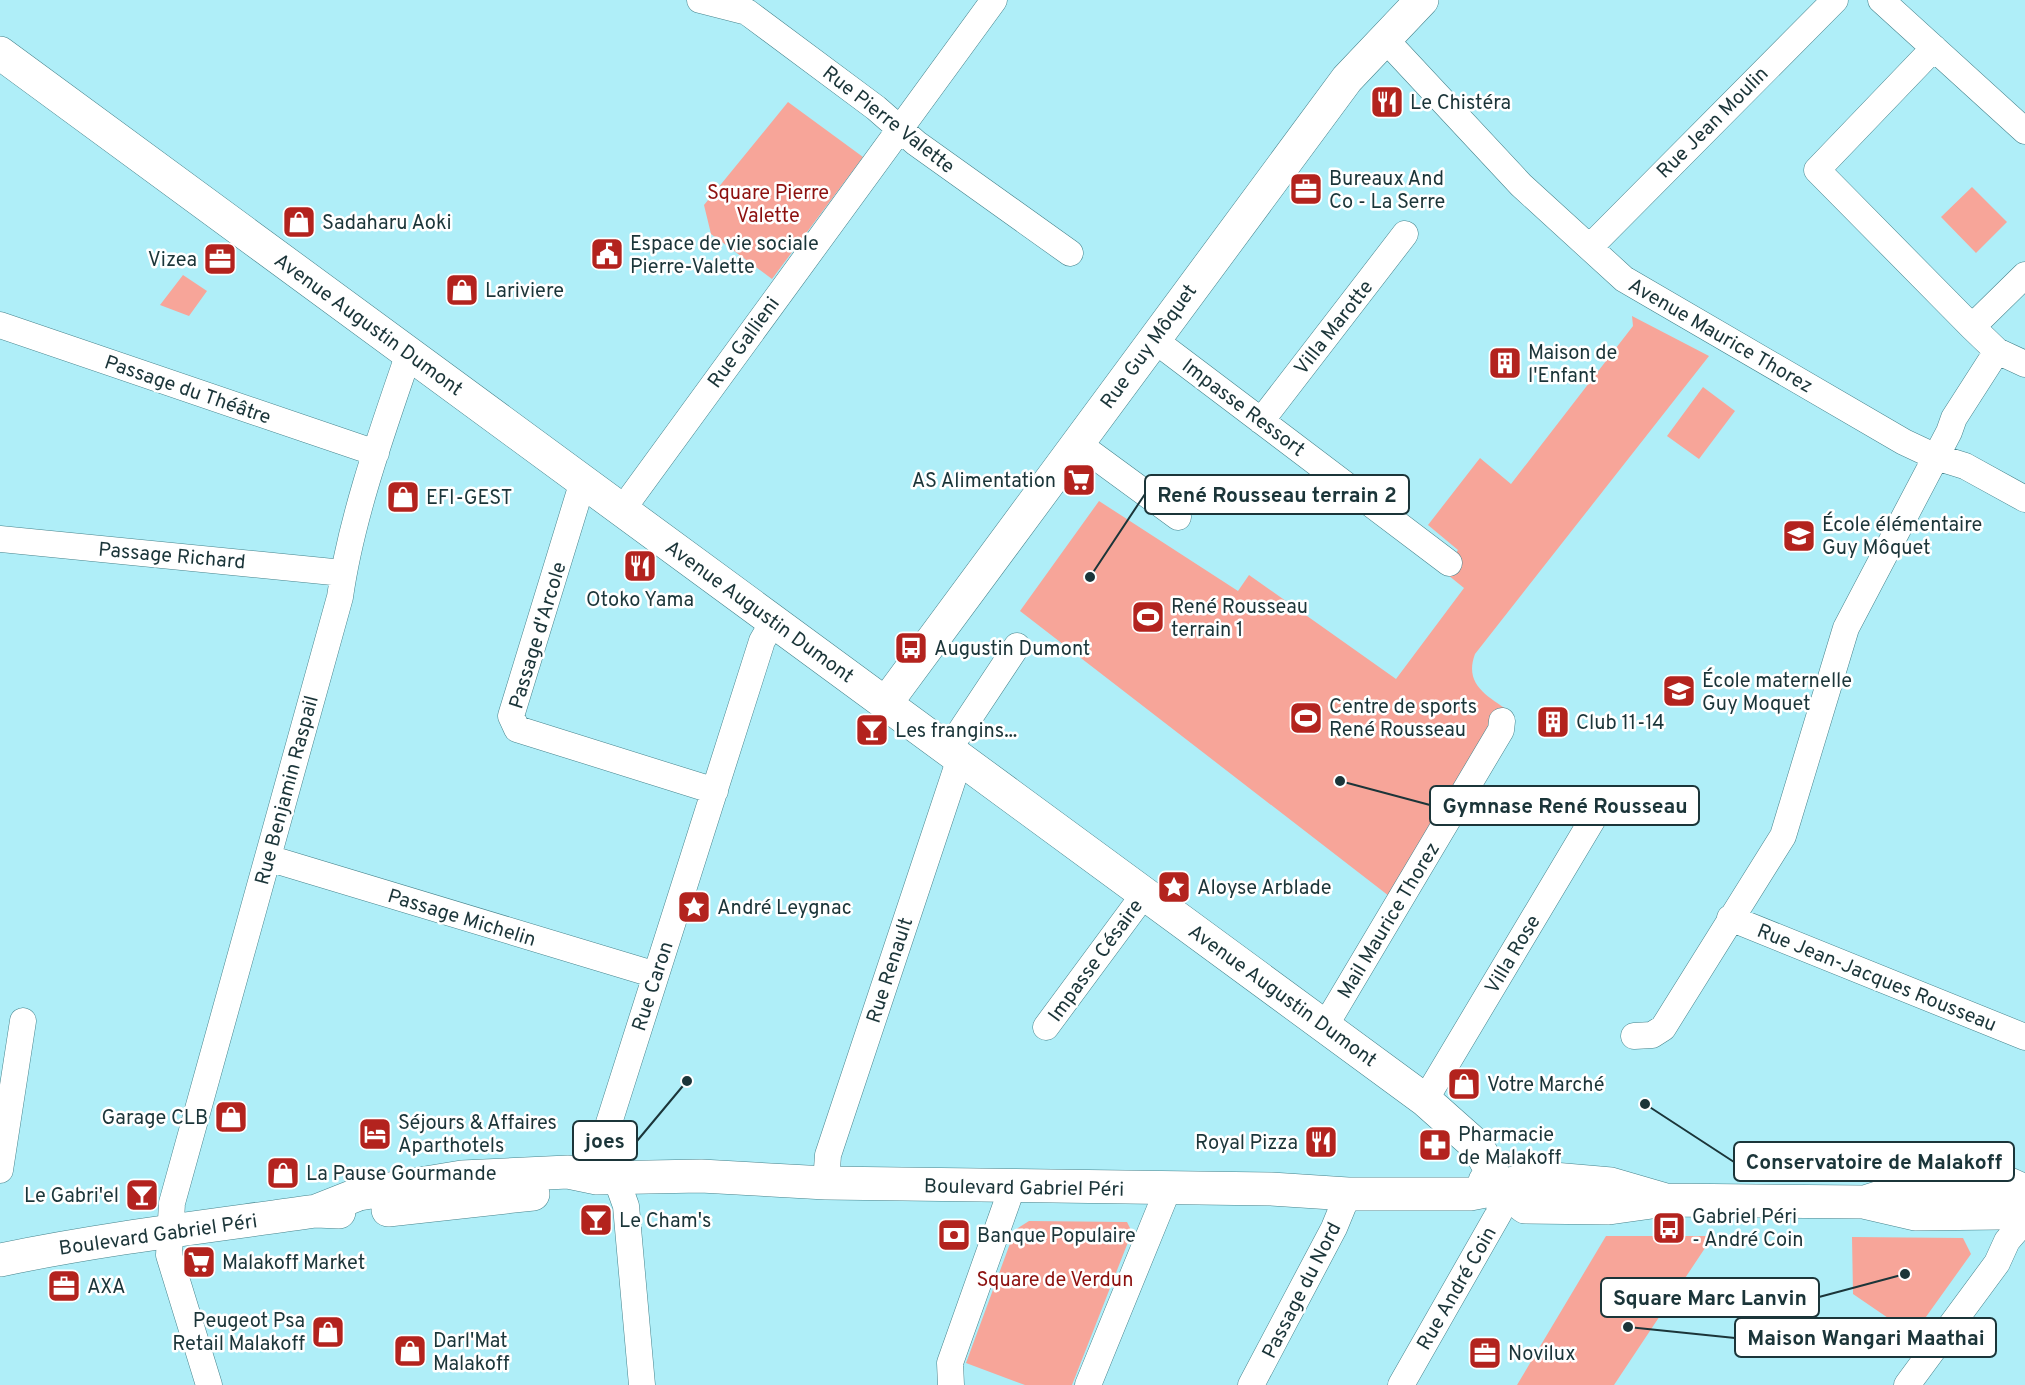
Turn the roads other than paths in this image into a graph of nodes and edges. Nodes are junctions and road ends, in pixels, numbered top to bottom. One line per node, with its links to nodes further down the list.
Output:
1 (700, 0): 9 (street, Rue Pierre Valette)
2 (994, 0): 9 (street, Rue Gallieni)
3 (1422, 0): 6 (street, Rue Guy Môquet)
4 (1835, 0): 12 (street, Rue Jean Moulin)
5 (1881, 0): 7 (street)
6 (1384, 38): 12 (street, Avenue Maurice Thorez); 17 (street, Rue Guy Môquet)
7 (1934, 48): 10 (street); 16 (street)
8 (2, 60): 19 (street, Avenue Augustin Dumont)
9 (900, 130): 13 (street, Rue Pierre Valette); 27 (street, Rue Gallieni)
10 (2025, 131)
11 (1405, 234): 21 (street, Villa Marotte)
12 (1590, 247): 24 (street, Avenue Maurice Thorez)
13 (1070, 253)
14 (2025, 274): 16 (street)
15 (0, 325): 23 (street, Passage du Théâtre)
16 (1972, 327): 18 (street)
17 (1153, 339): 21 (street, Impasse Ressort); 22 (street, Rue Guy Môquet)
18 (1997, 351): 20 (street); 24 (street, Rue Jean-Jacques Rousseau)
19 (409, 352): 23 (street, Rue Benjamin Raspail); 25 (street, Avenue Augustin Dumont)
20 (2025, 364)
21 (1261, 421): 30 (street, Impasse Ressort)
22 (1077, 443): 28 (street); 34 (street, Rue Guy Môquet)
23 (376, 453): 31 (street, Rue Benjamin Raspail)
24 (1936, 457): 26 (street, Avenue Maurice Thorez); 41 (street, Rue Jean-Jacques Rousseau)
25 (583, 481): 27 (street, Avenue Augustin Dumont); 37 (street, Passage d'Arcole)
26 (2025, 499)
27 (622, 510): 32 (street, Avenue Augustin Dumont)
28 (1179, 517)
29 (0, 539): 31 (street, Passage Richard)
30 (1449, 563)
31 (343, 573): 39 (street, Rue Benjamin Raspail)
32 (773, 622): 34 (street, Avenue Augustin Dumont); 37 (street, Rue Caron)
33 (1017, 646): 36 (street, Rue Renault)
34 (886, 703): 36 (street, Avenue Augustin Dumont)
35 (1502, 721): 44 (street, Mail Maurice Thorez)
36 (954, 754): 40 (street, Avenue Augustin Dumont); 51 (street, Rue Renault)
37 (715, 791): 42 (street, Rue Caron)
38 (1600, 807): 48 (street, Villa Rose)
39 (268, 858): 42 (street, Passage Michelin); 61 (street, Rue Benjamin Raspail)
40 (1145, 893): 44 (street, Avenue Augustin Dumont); 45 (street, Impasse Césaire)
41 (1730, 918): 46 (street, Rue Jean-Jacques Rousseau); 47 (street, Rue Jean-Jacques Rousseau)
42 (656, 975): 50 (street, Rue Caron)
43 (23, 1021): 49 (street)
44 (1325, 1026): 48 (street, Avenue Augustin Dumont)
45 (1046, 1027)
46 (1634, 1036)
47 (2025, 1037)
48 (1425, 1100): 53 (street, Avenue Augustin Dumont)
49 (0, 1170)
50 (607, 1178): 51 (street, Boulevard Gabriel Péri); 61 (street, Boulevard Gabriel Péri); 65 (street, Rue Caron)
51 (826, 1184): 52 (street, Boulevard Gabriel Péri)
52 (1011, 1188): 54 (street, Boulevard Gabriel Péri); 63 (street)
53 (1502, 1188): 55 (street); 57 (street, Boulevard Gabriel Péri); 58 (street); 68 (street, Rue André Coin)
54 (1168, 1189): 55 (street, Boulevard Gabriel Péri); 66 (street)
55 (1308, 1190): 57 (street, Boulevard Gabriel Péri)
56 (2025, 1191): 58 (street)
57 (1348, 1194): 67 (street, Passage du Nord)
58 (1863, 1202): 59 (street)
59 (2025, 1205)
60 (2025, 1220): 69 (street)
61 (170, 1230): 62 (street, Boulevard Gabriel Péri); 64 (street, Rue Benjamin Raspail)
62 (0, 1260)
63 (951, 1374)
64 (209, 1385)
65 (642, 1385)
66 (1088, 1385)
67 (1251, 1385)
68 (1401, 1385)
69 (1907, 1385)

